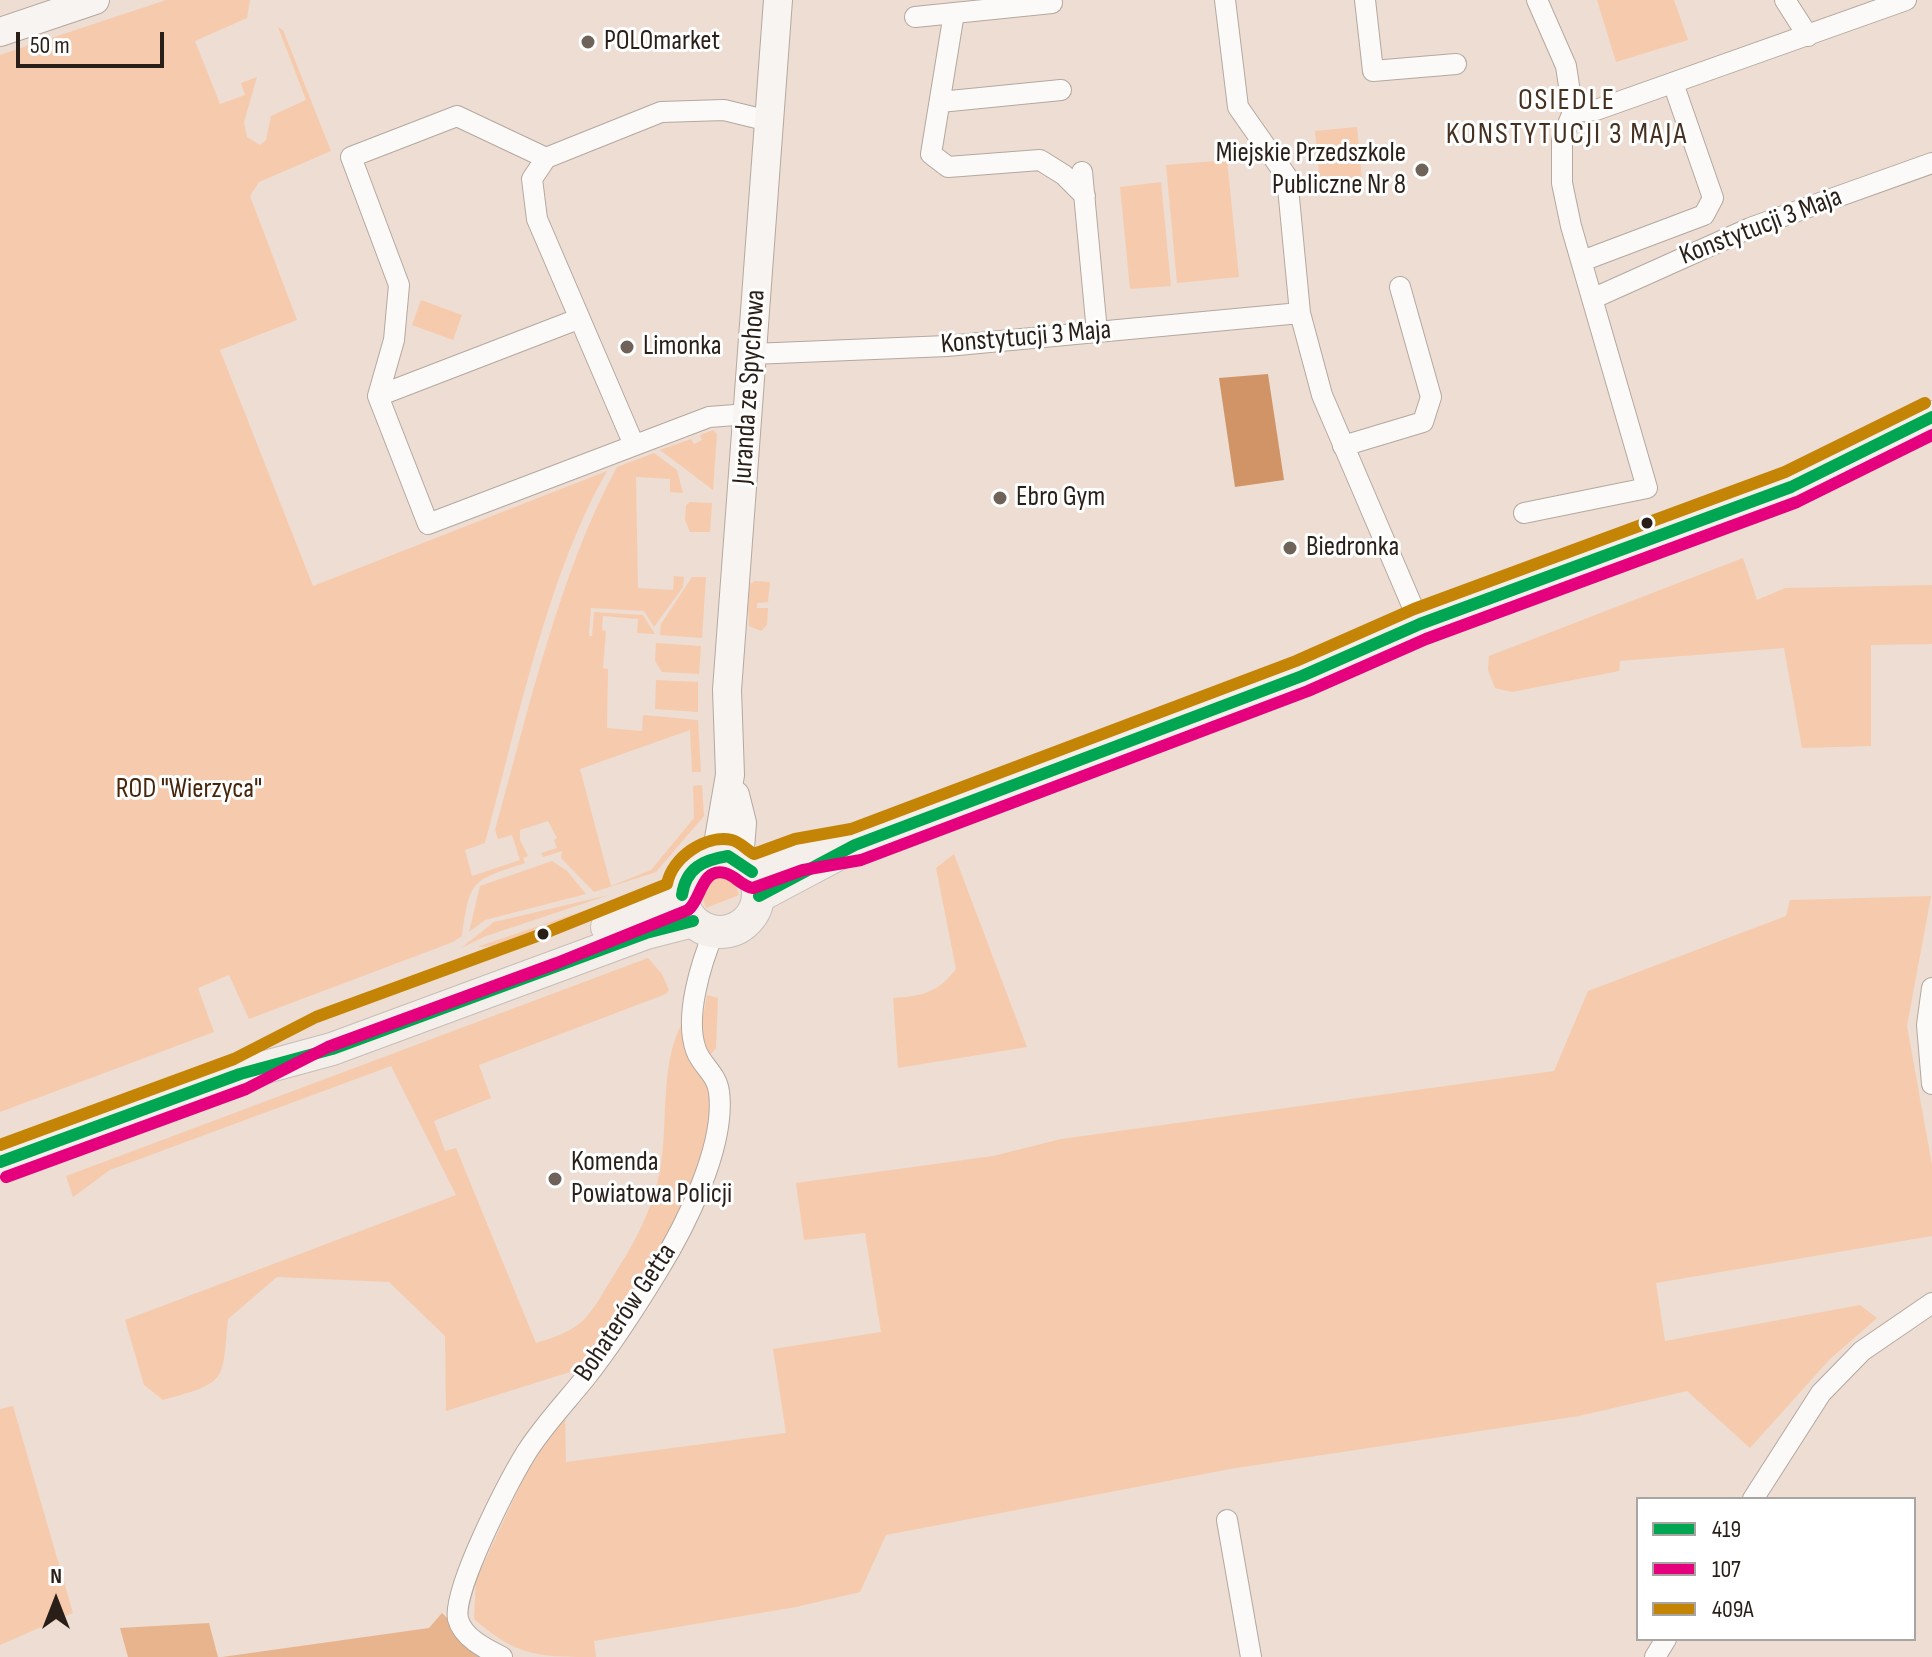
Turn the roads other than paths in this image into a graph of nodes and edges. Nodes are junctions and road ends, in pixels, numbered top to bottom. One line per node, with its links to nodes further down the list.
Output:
1 (95, 0): 11 (street)
2 (778, 0): 18 (street, Juranda ze Spychowa)
3 (1225, 0): 26 (street)
4 (1365, 0): 13 (street)
5 (1537, 0): 17 (street)
6 (1785, 0): 12 (street)
7 (1906, 0): 12 (street)
8 (1052, 3): 9 (street)
9 (954, 13): 10 (street); 16 (street)
10 (915, 17)
11 (0, 32)
12 (1808, 36): 14 (street)
13 (1456, 64)
14 (1673, 83): 17 (street); 23 (street)
15 (1061, 90): 16 (street)
16 (940, 102): 22 (street)
17 (1573, 112): 23 (street)
18 (769, 121): 19 (street); 29 (street, Juranda ze Spychowa)
19 (546, 158): 27 (street); 30 (street)
20 (1932, 163): 25 (street, Konstytucji 3 Maja)
21 (1082, 172): 22 (street)
22 (1085, 196): 28 (street)
23 (1582, 261): 25 (street)
24 (1400, 287): 35 (street)
25 (1594, 298): 36 (street)
26 (1300, 313): 28 (street, Konstytucji 3 Maja); 35 (street)
27 (578, 319): 30 (street); 34 (street)
28 (1097, 332): 29 (street, Konstytucji 3 Maja)
29 (752, 354): 31 (street, Juranda ze Spychowa)
30 (378, 396): 34 (street)
31 (748, 414): 34 (street); 39 (street, Juranda ze Spychowa)
32 (1932, 417): 37 (main road)
33 (1932, 437): 38 (main road)
34 (634, 445)
35 (1343, 446): 37 (street)
36 (1524, 513)
37 (1420, 624): 38 (main road)
38 (1302, 676): 39 (main road)
39 (741, 871): 40 (main road); 40 (main road)
40 (696, 916): 43 (main road); 47 (street, Bohaterów Getta)
41 (1932, 988): 42 (street)
42 (1932, 1084)
43 (0, 1162)
44 (1932, 1303): 45 (street)
45 (1754, 1497)
46 (1227, 1520): 48 (street)
47 (502, 1657)
48 (1251, 1657)

